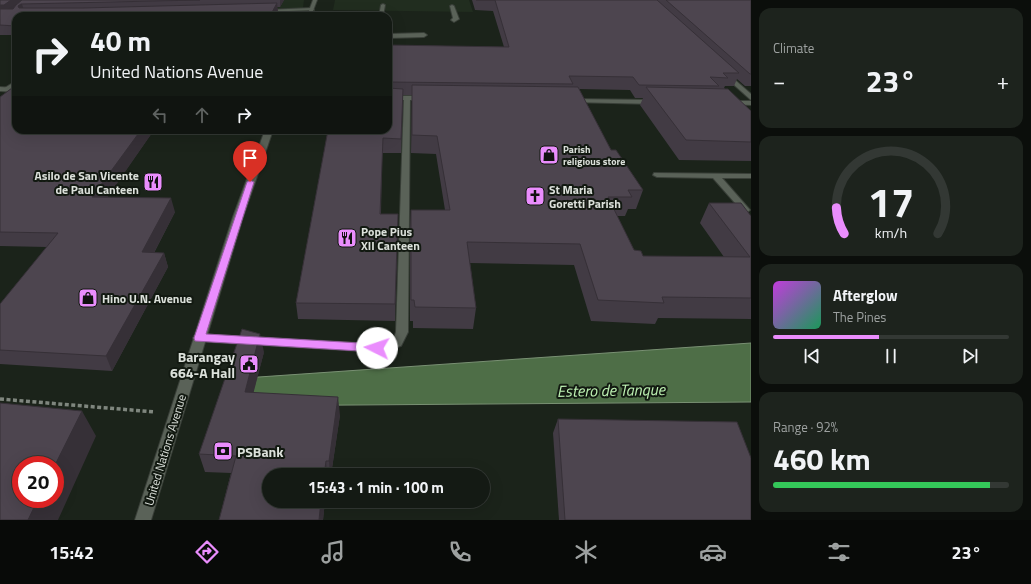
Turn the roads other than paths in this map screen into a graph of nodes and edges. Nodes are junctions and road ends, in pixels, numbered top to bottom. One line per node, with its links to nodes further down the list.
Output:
1 (315, 0): 4 (main road)
2 (383, 5): 7 (main road)
3 (452, 6): 8 (main road)
4 (312, 9): 5 (main road); 6 (main road)
5 (257, 11)
6 (311, 12)
7 (382, 12)
8 (454, 20)
9 (424, 35): 10 (main road)
10 (392, 36)
11 (719, 68): 15 (main road)
12 (392, 98): 13 (main road)
13 (407, 98): 14 (main road); 25 (main road)
14 (430, 98)
15 (751, 98)
16 (561, 100): 17 (main road)
17 (665, 102)
18 (720, 102): 19 (main road)
19 (751, 103)
20 (268, 134): 25 (main road, United Nations Avenue)
21 (657, 175): 22 (main road)
22 (716, 176): 23 (main road); 24 (main road)
23 (751, 176)
24 (746, 210)
25 (199, 338): 26 (main road, United Nations Avenue)
26 (143, 520)

